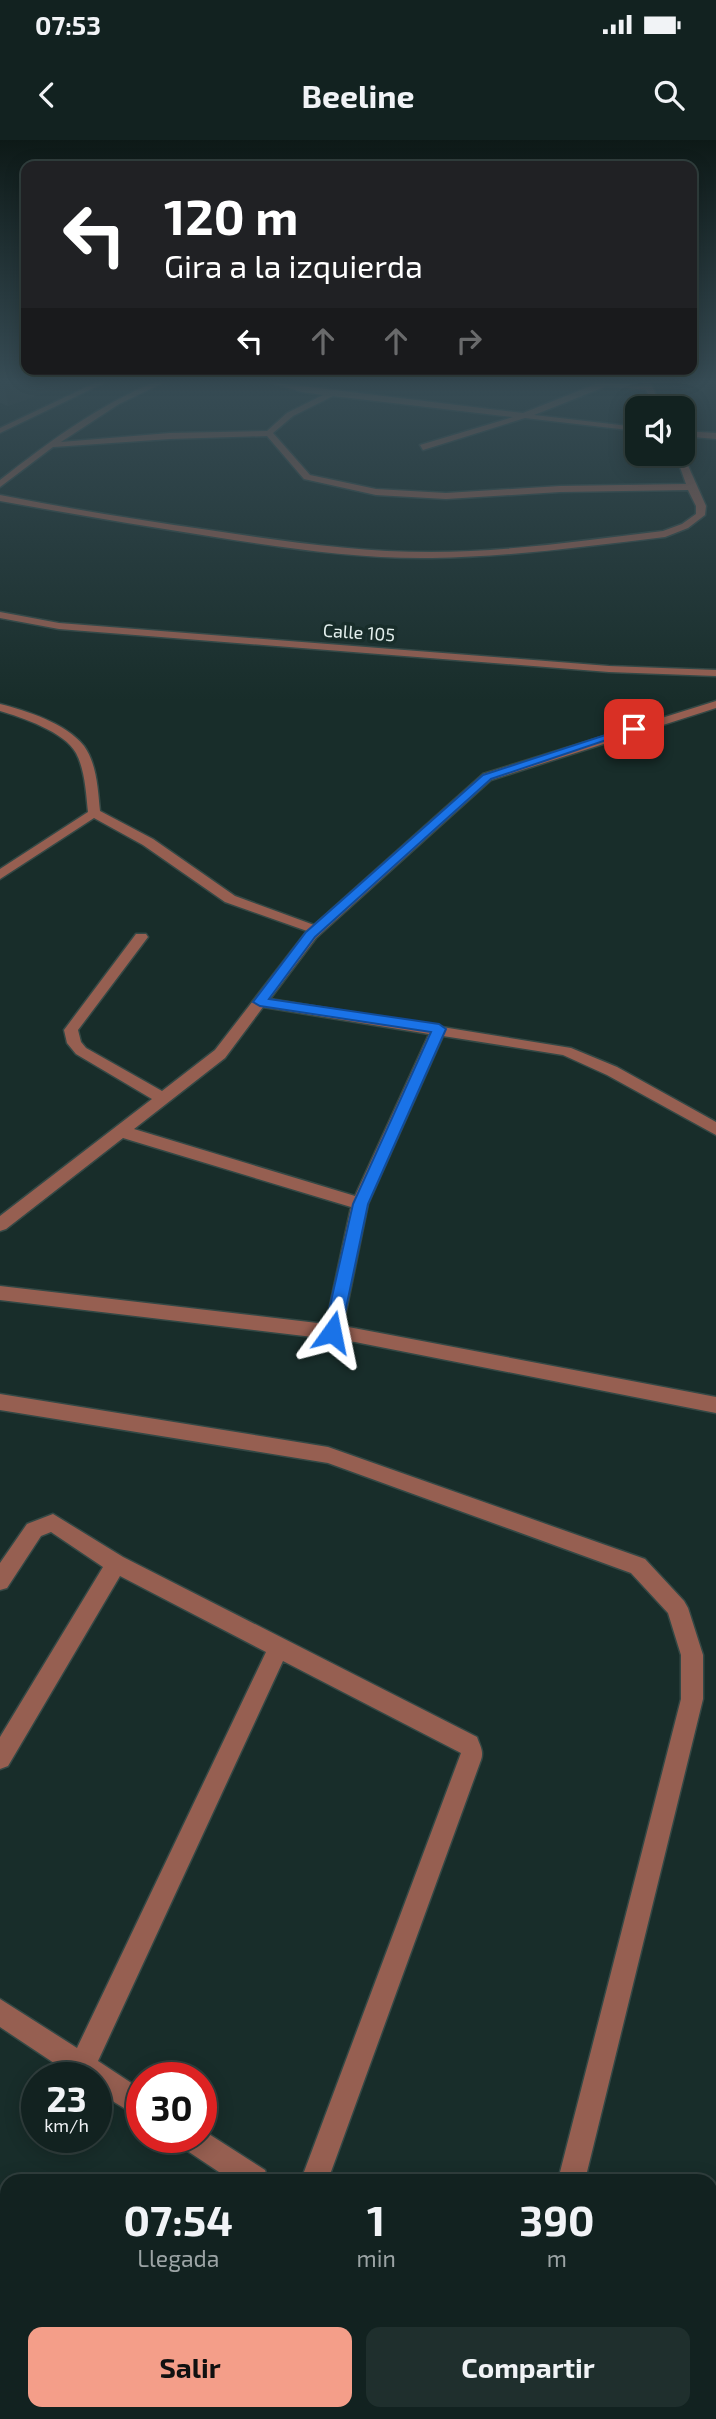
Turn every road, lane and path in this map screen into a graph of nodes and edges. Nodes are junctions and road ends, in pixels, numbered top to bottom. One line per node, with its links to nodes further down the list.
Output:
1 (359, 488): 2 (street)
2 (602, 488)
3 (692, 488): 4 (street)
4 (0, 498)
5 (0, 615): 6 (street, Calle 105)
6 (716, 673)
7 (716, 704): 11 (street)
8 (0, 707): 9 (street)
9 (94, 813): 10 (street); 11 (street)
10 (0, 875)
11 (316, 930): 13 (street)
12 (141, 937): 15 (street)
13 (260, 1002): 14 (street); 15 (street)
14 (439, 1029): 16 (street); 18 (street)
15 (163, 1098): 17 (street)
16 (716, 1129)
17 (120, 1131): 18 (street); 19 (street)
18 (360, 1204): 21 (street)
19 (0, 1225)
20 (0, 1293): 21 (street)
21 (332, 1332): 23 (street)
22 (0, 1402): 34 (street)
23 (716, 1405)
24 (116, 1564): 25 (street); 26 (street); 27 (street)
25 (0, 1581)
26 (279, 1647): 30 (street); 33 (street)
27 (0, 1758)
28 (0, 2012): 29 (street)
29 (76, 2062)
30 (84, 2062)
31 (214, 2153): 32 (street)
32 (246, 2174)
33 (317, 2174)
34 (573, 2174)

